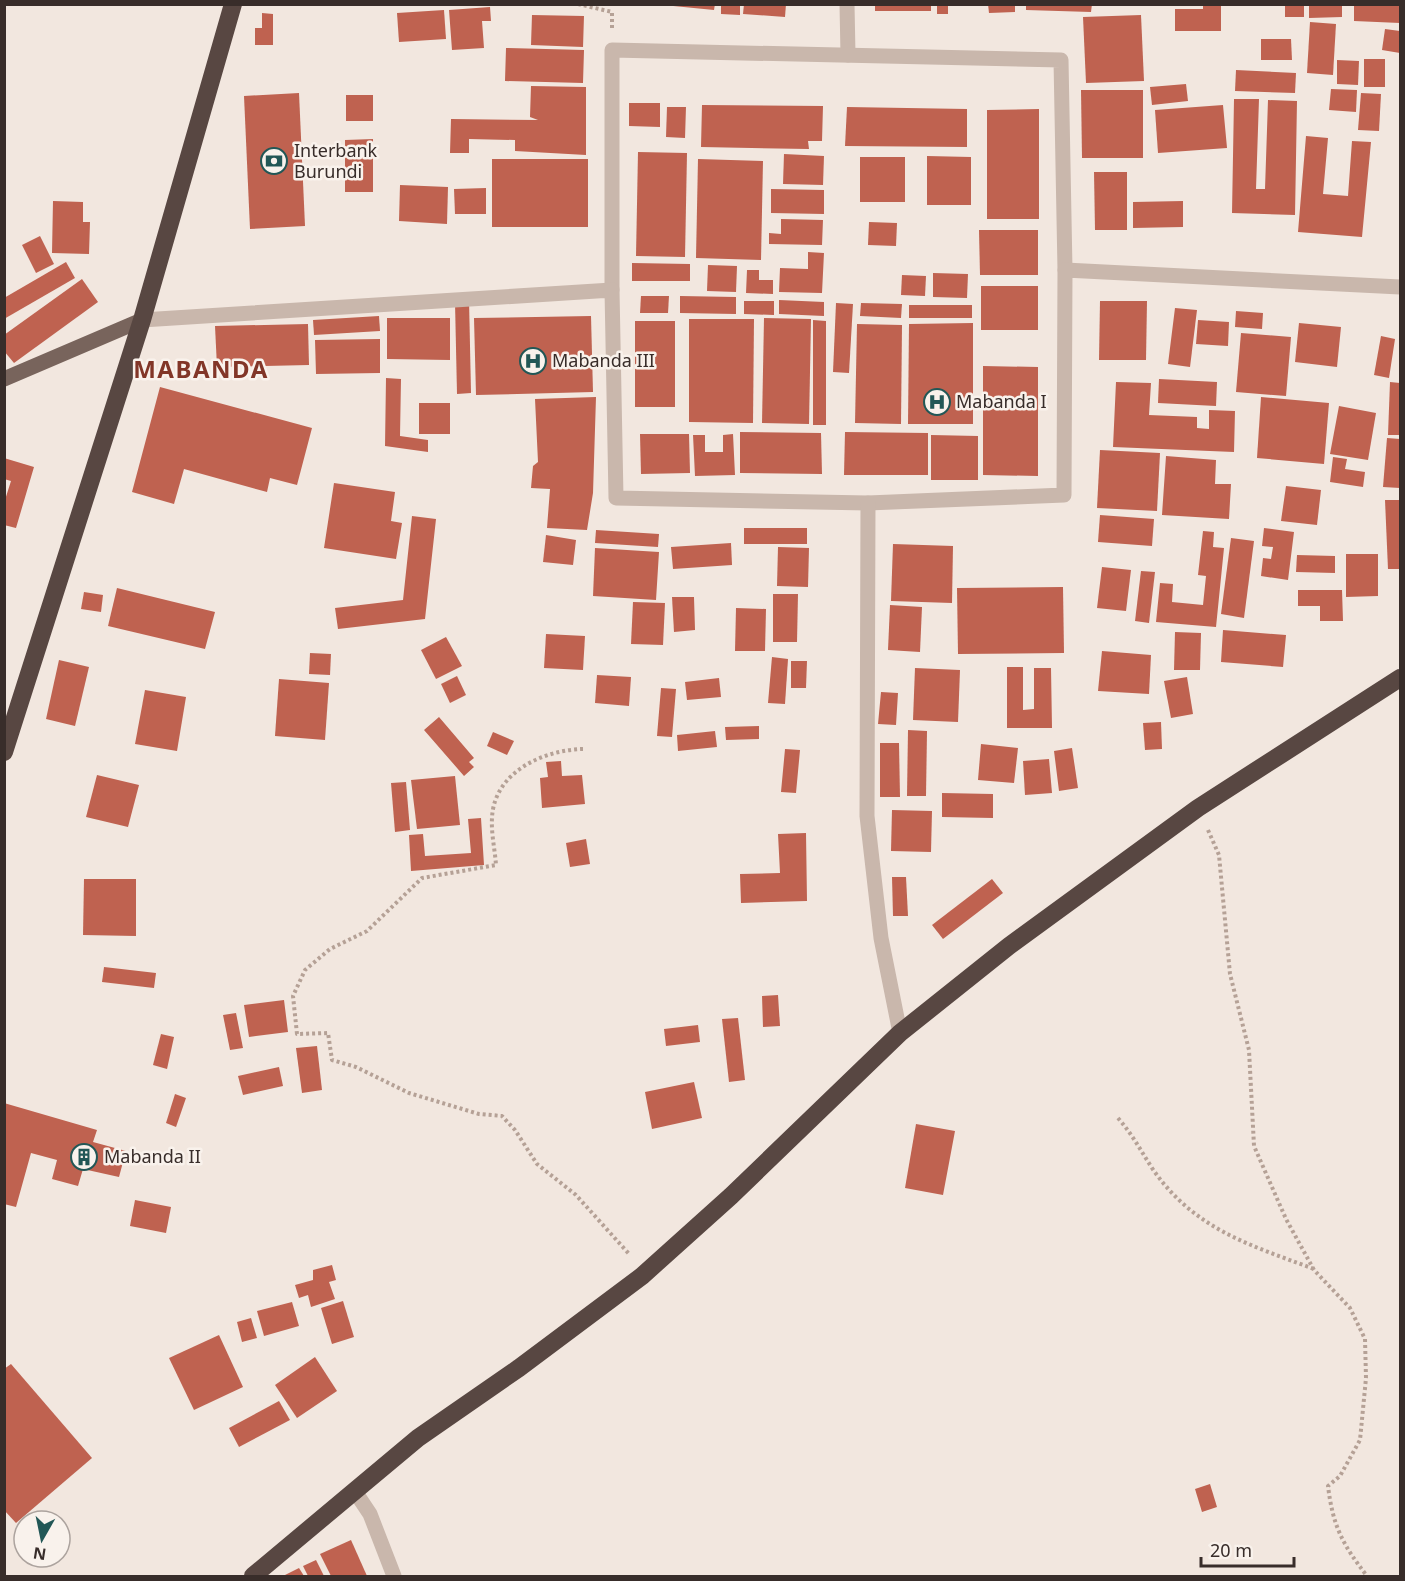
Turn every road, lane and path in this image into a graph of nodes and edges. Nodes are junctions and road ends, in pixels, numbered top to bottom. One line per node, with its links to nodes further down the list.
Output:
1 (233, 4): 9 (highway)
2 (578, 4): 4 (path)
3 (847, 4): 5 (street)
4 (612, 50): 5 (street); 8 (street)
5 (848, 55): 6 (street)
6 (1065, 270): 7 (street); 11 (street)
7 (1401, 287)
8 (612, 290): 9 (street); 11 (street)
9 (142, 320): 10 (main road); 14 (highway)
10 (4, 379)
11 (868, 503): 16 (street)
12 (1401, 678): 15 (highway)
13 (583, 748): 19 (path)
14 (4, 752)
15 (1198, 808): 16 (highway); 18 (path)
16 (900, 1033): 19 (highway)
17 (1118, 1118): 18 (path)
18 (1314, 1270): 23 (path)
19 (642, 1276): 20 (highway)
20 (356, 1492): 21 (highway); 22 (street)
21 (253, 1576)
22 (394, 1576)
23 (1367, 1576)

